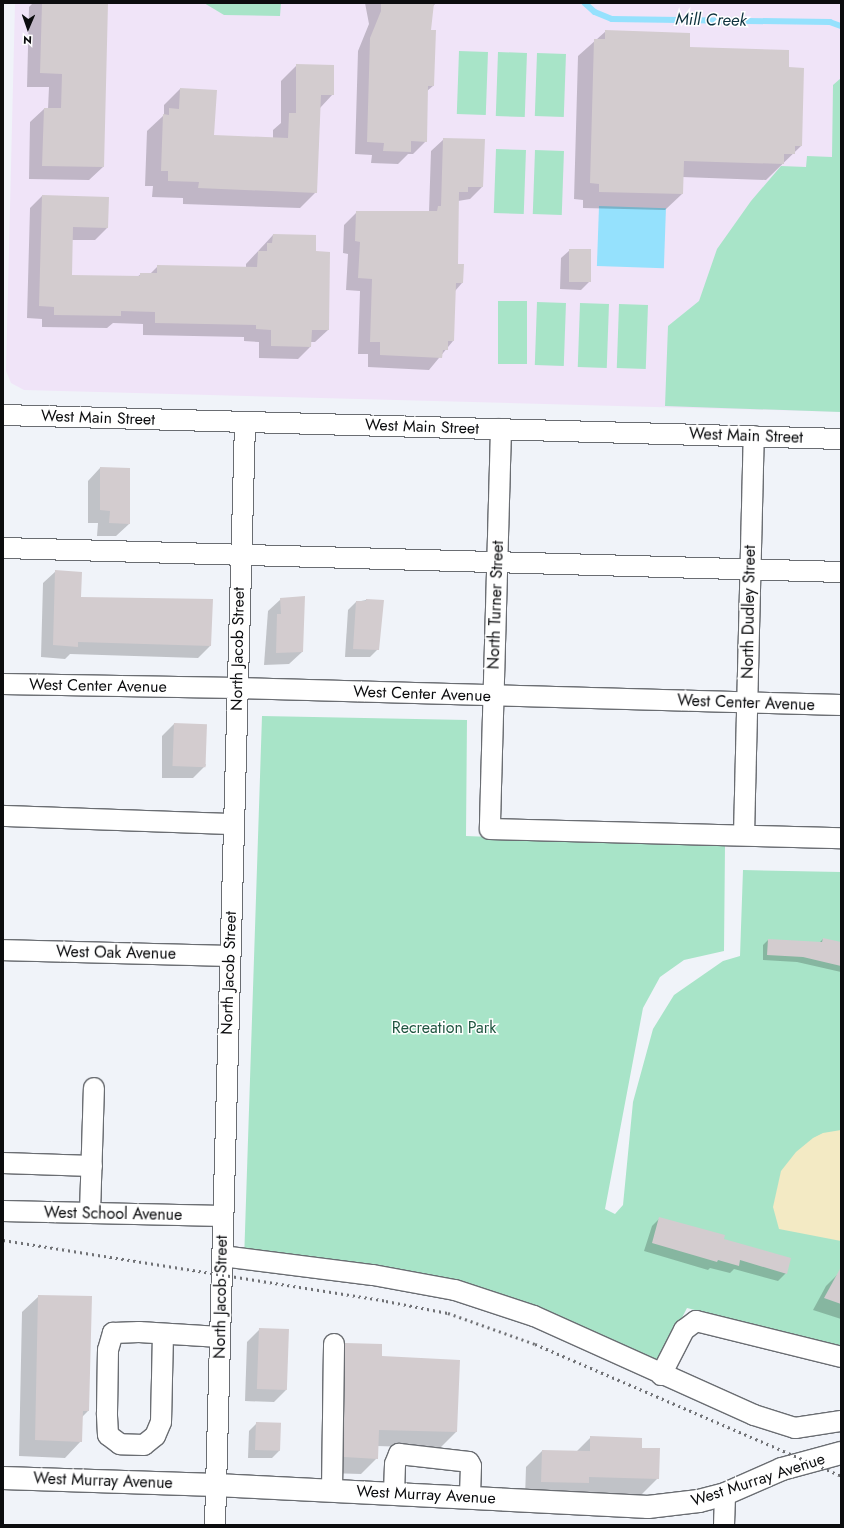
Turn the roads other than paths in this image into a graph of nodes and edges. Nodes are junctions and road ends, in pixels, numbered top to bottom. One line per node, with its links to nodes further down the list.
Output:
1 (3, 415): 2 (street, West Main Street)
2 (245, 422): 3 (street, West Main Street); 7 (street, North Jacob Street)
3 (501, 429): 4 (street, West Main Street); 8 (street, North Turner Street)
4 (754, 436): 5 (street, West Main Street); 9 (street, North Dudley Street)
5 (841, 439)
6 (3, 548): 7 (street)
7 (240, 556): 8 (street); 12 (street, North Jacob Street)
8 (497, 562): 9 (street); 13 (street, North Turner Street)
9 (750, 570): 10 (street); 14 (street, North Dudley Street)
10 (841, 572)
11 (3, 684): 12 (street, West Center Avenue)
12 (237, 688): 13 (street, West Center Avenue); 17 (street, North Jacob Street)
13 (493, 696): 14 (street, West Center Avenue); 18 (street, North Turner Street)
14 (747, 703): 15 (street, West Center Avenue); 18 (street, North Dudley Street)
15 (841, 705)
16 (3, 816): 17 (street)
17 (234, 824): 21 (street, North Jacob Street)
18 (744, 835): 19 (street)
19 (841, 838)
20 (3, 950): 21 (street, West Oak Avenue)
21 (230, 956): 27 (street, North Jacob Street)
22 (94, 1088): 24 (street)
23 (3, 1163): 24 (street)
24 (92, 1166): 26 (street)
25 (3, 1211): 26 (street, West School Avenue)
26 (90, 1213): 27 (street, West School Avenue)
27 (223, 1216): 28 (street, North Jacob Street)
28 (222, 1256): 30 (street, North Jacob Street); 33 (street)
29 (163, 1334): 29 (street); 30 (street)
30 (220, 1337): 37 (street, North Jacob Street)
31 (334, 1344): 38 (street)
32 (841, 1357): 33 (street)
33 (661, 1375): 34 (street)
34 (841, 1421)
35 (841, 1453): 40 (main road, West Murray Avenue)
36 (3, 1478): 37 (main road, West Murray Avenue)
37 (216, 1485): 38 (main road, West Murray Avenue); 42 (street, North Jacob Street)
38 (332, 1490): 39 (main road, West Murray Avenue)
39 (394, 1493): 41 (main road, West Murray Avenue); 41 (street)
40 (725, 1494): 41 (main road, West Murray Avenue); 43 (street)
41 (470, 1497)
42 (215, 1525)
43 (724, 1525)

